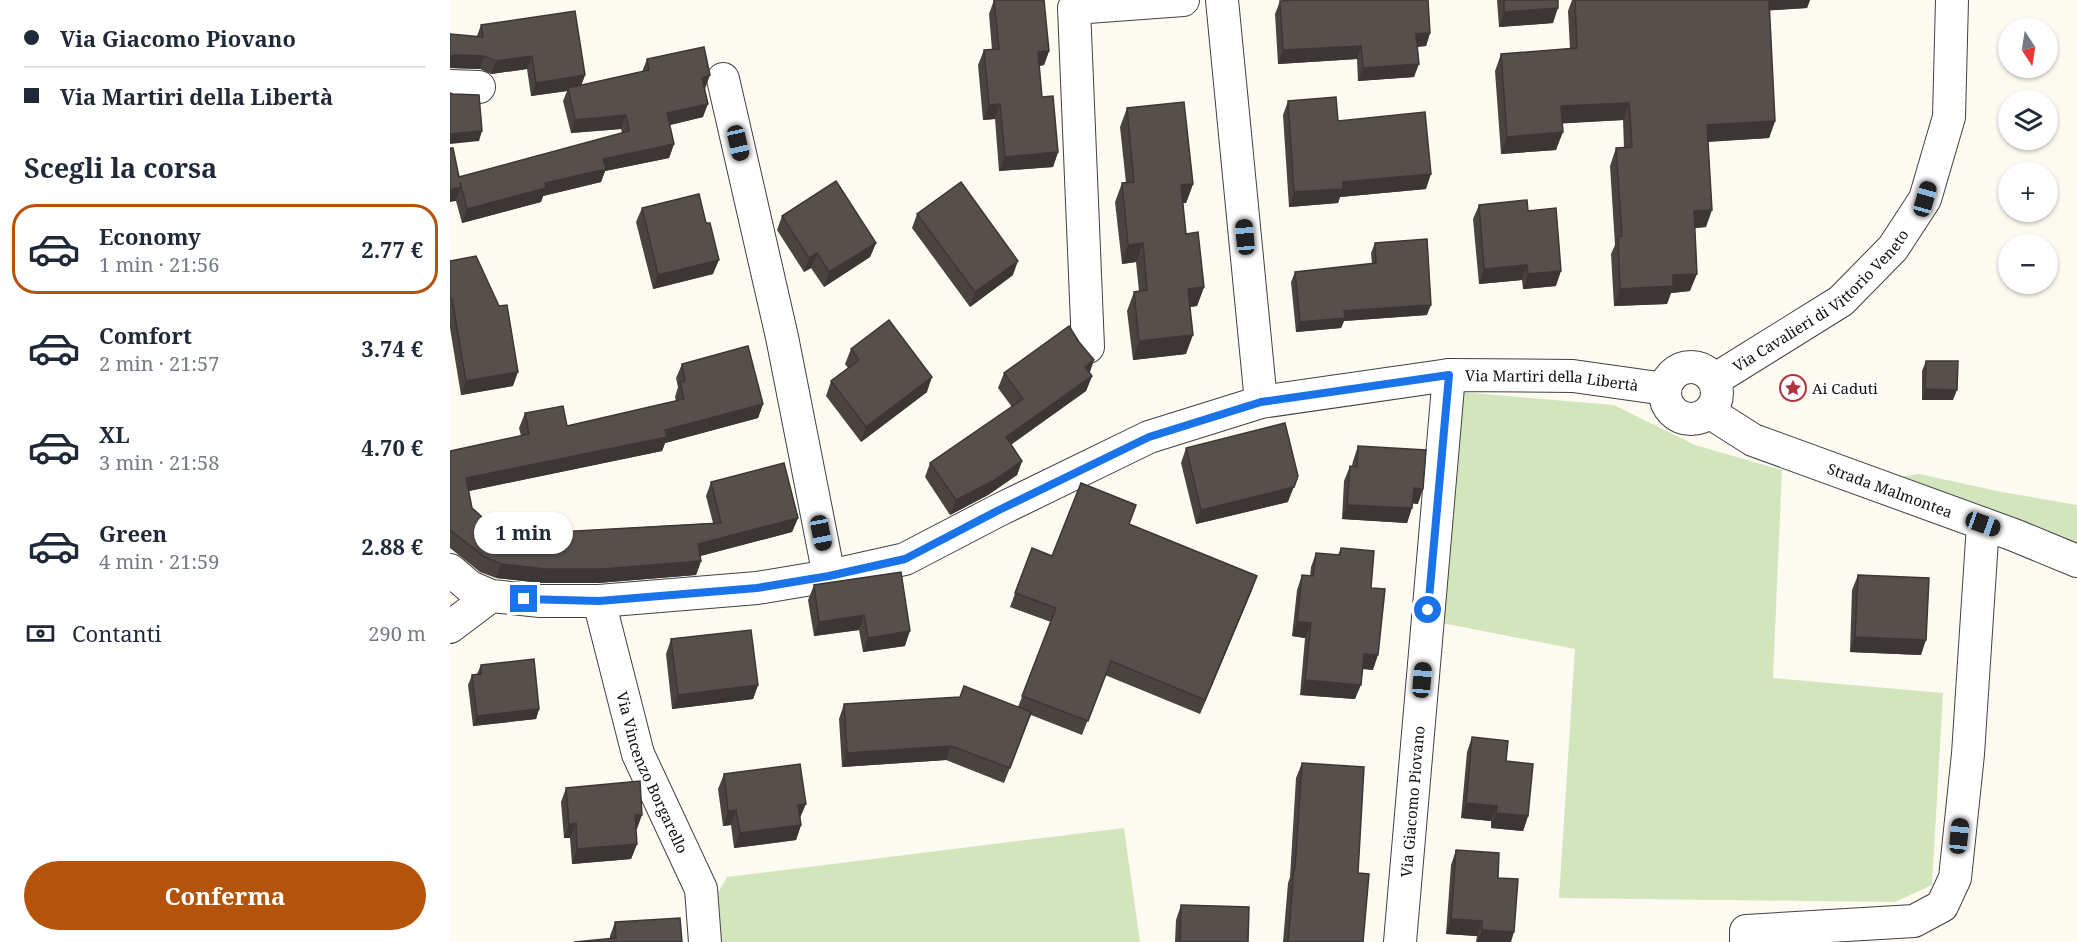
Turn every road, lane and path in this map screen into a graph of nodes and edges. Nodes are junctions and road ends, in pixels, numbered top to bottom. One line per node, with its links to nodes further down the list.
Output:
1 (1183, 0): 5 (street)
2 (1222, 0): 9 (street)
3 (1952, 0): 7 (street, Via Cavalieri di Vittorio Veneto)
4 (723, 79): 14 (street)
5 (1088, 347)
6 (1449, 375): 8 (street, Via Martiri della Libertà); 9 (street, Via Martiri della Libertà); 19 (street, Via Giacomo Piovano)
7 (1714, 380): 8 (street); 10 (street)
8 (1665, 389): 10 (street)
9 (1261, 402): 14 (street, Via Martiri della Libertà)
10 (1709, 412): 11 (street, Strada Malmontea)
11 (1983, 524): 12 (street, Strada Malmontea); 20 (street)
12 (2077, 561)
13 (450, 570): 15 (street, Via Martiri della Libertà)
14 (829, 576): 16 (street, Via Martiri della Libertà)
15 (491, 596): 16 (street, Via Martiri della Libertà); 17 (street)
16 (599, 601): 18 (street, Via Vincenzo Borgarello)
17 (450, 627)
18 (705, 942)
19 (1400, 942)
20 (1746, 942)

